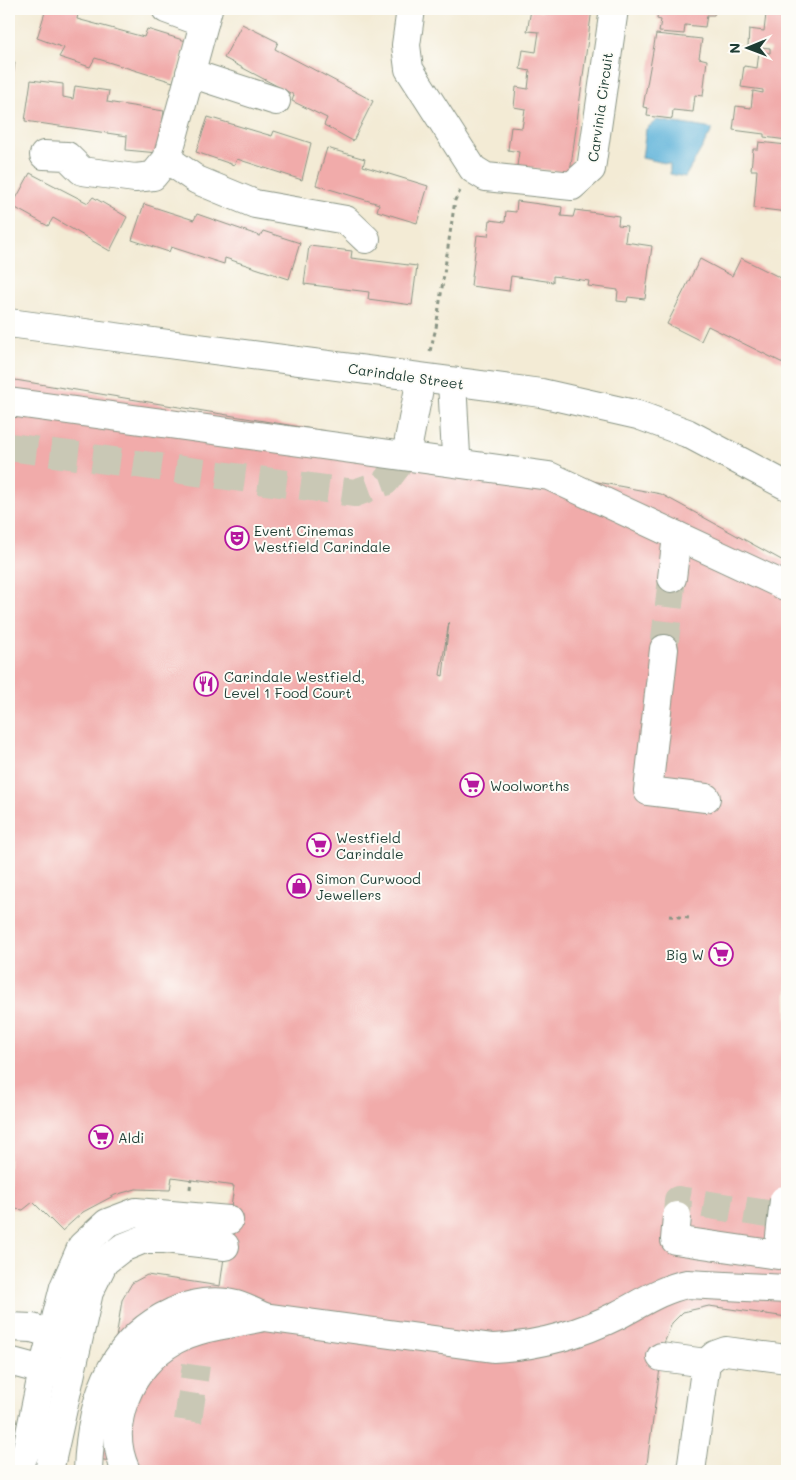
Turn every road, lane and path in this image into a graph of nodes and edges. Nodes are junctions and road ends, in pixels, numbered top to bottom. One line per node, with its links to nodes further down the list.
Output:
1 (166, 9): 4 (street)
2 (411, 9): 9 (street)
3 (614, 9): 9 (street, Carvinia Circuit)
4 (206, 16): 5 (street)
5 (190, 73): 6 (street); 8 (street)
6 (276, 100)
7 (44, 155): 8 (street)
8 (167, 159): 10 (street)
9 (473, 169): 12 (path)
10 (366, 238)
11 (9, 324): 12 (street, Carindale Street)
12 (421, 378): 13 (street, Carindale Street); 15 (street)
13 (452, 382): 16 (street); 17 (street, Carindale Street)
14 (9, 402): 18 (street)
15 (408, 445)
16 (456, 455)
17 (787, 486)
18 (677, 536): 19 (street); 20 (street)
19 (672, 578)
20 (787, 587)
21 (664, 649): 22 (street)
22 (706, 798)
23 (669, 916): 24 (path)
24 (690, 918)
25 (784, 1200): 26 (street, bridge)
26 (677, 1216)
27 (227, 1233): 31 (street)
28 (787, 1289): 29 (street)
29 (264, 1317): 40 (street); 41 (street)
30 (9, 1327): 31 (street)
31 (66, 1337): 36 (street); 37 (street)
32 (661, 1357): 35 (street)
33 (787, 1359): 35 (street)
34 (9, 1361): 36 (street)
35 (706, 1363): 42 (street)
36 (43, 1370): 37 (street); 39 (street)
37 (70, 1378): 38 (street)
38 (52, 1469)
39 (17, 1471)
40 (88, 1471)
41 (126, 1471)
42 (691, 1471)

